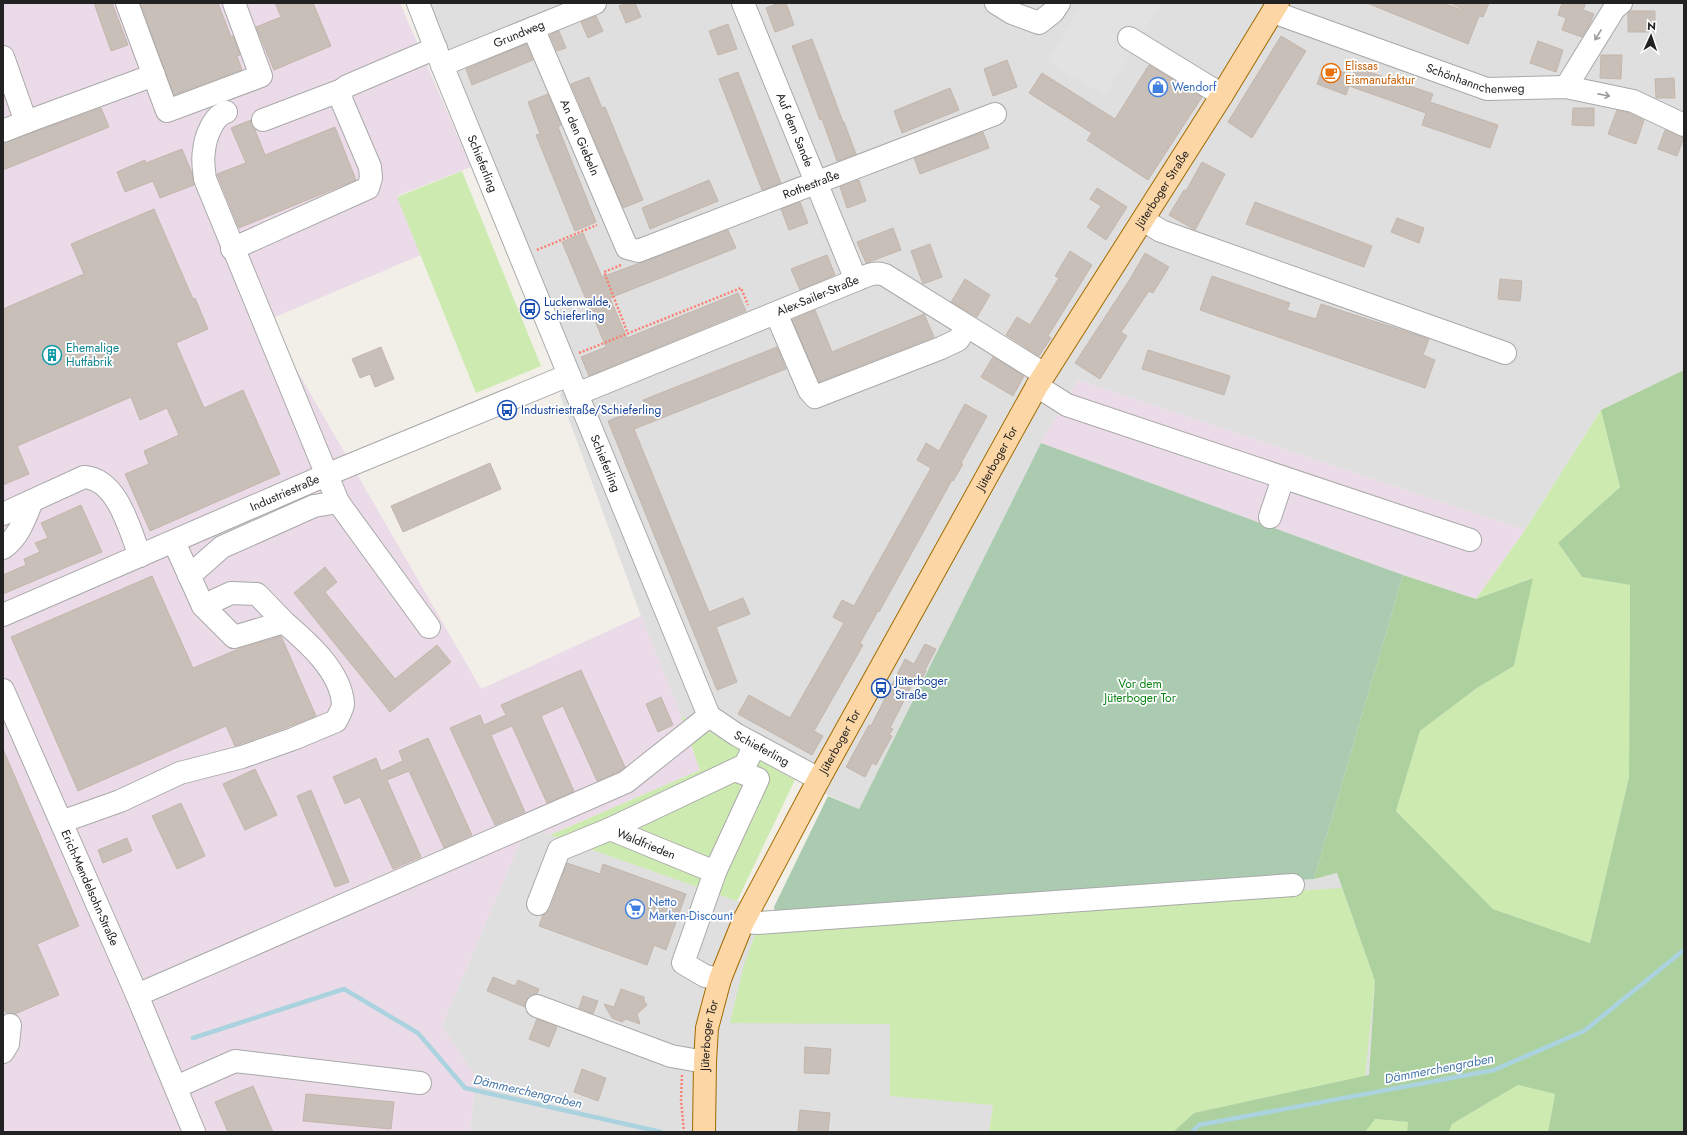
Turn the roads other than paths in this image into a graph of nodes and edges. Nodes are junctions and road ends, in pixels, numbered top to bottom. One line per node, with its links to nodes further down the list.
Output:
1 (127, 3): 14 (street)
2 (234, 3): 14 (street)
3 (418, 3): 12 (street, Schieferling)
4 (595, 3): 10 (street, Grundweg)
5 (743, 3): 24 (street, Auf dem Sande)
6 (996, 3): 7 (street)
7 (1059, 3)
8 (1621, 3): 15 (street, one-way to 15)
9 (1276, 7): 15 (street, Schönhannchenweg); 17 (main road, Jüterboger Straße)
10 (533, 28): 12 (street, Grundweg); 26 (street, An den Giebeln)
11 (1129, 38): 17 (street)
12 (439, 56): 16 (street, Grundweg); 32 (street, Schieferling)
13 (3, 57): 21 (street)
14 (154, 75): 21 (street)
15 (1566, 87): 22 (street, Schönhannchenweg, one-way to 22)
16 (342, 90): 20 (street, Grundweg); 27 (street)
17 (1222, 95): 25 (main road, Jüterboger Straße)
18 (226, 112): 27 (street)
19 (995, 114): 24 (street, Rothestraße)
20 (263, 120)
21 (26, 122): 23 (street)
22 (1684, 125)
23 (3, 130)
24 (817, 183): 26 (street, Rothestraße); 28 (street, Auf dem Sande)
25 (1143, 220): 31 (street); 33 (main road, Jüterboger Straße)
26 (630, 248)
27 (232, 249): 34 (street)
28 (856, 280): 29 (street, Alex-Sailer-Straße); 30 (street, Alex-Sailer-Straße)
29 (776, 313): 30 (street); 32 (street, Alex-Sailer-Straße)
30 (967, 327): 33 (street, Alex-Sailer-Straße)
31 (1505, 353)
32 (569, 376): 34 (street, Industriestraße); 50 (street, Schieferling)
33 (1041, 380): 35 (street, Alex-Sailer-Straße); 53 (main road, Jüterboger Tor)
34 (326, 475): 37 (street); 41 (street, Industriestraße)
35 (1283, 478): 39 (street); 40 (street, Alex-Sailer-Straße)
36 (32, 501): 38 (street); 42 (street); 43 (street)
37 (338, 502): 44 (street); 48 (street)
38 (3, 514)
39 (1270, 517)
40 (1470, 540)
41 (174, 542): 43 (street, Industriestraße); 44 (street)
42 (3, 548)
43 (140, 556): 46 (street, Industriestraße)
44 (189, 576): 45 (street)
45 (203, 606): 47 (street); 47 (street)
46 (3, 615)
47 (284, 622): 54 (street)
48 (429, 627)
49 (3, 690): 54 (street, Erich-Mendelsohn-Straße)
50 (708, 716): 51 (street, Schieferling); 61 (street)
51 (755, 745): 52 (street, Waldfrieden); 53 (street, Schieferling)
52 (735, 770): 55 (street, Waldfrieden); 56 (street)
53 (819, 779): 59 (main road, Jüterboger Tor)
54 (61, 822): 61 (street, Erich-Mendelsohn-Straße)
55 (610, 829): 56 (street, Waldfrieden); 58 (street)
56 (715, 872): 60 (street)
57 (1293, 884): 59 (street)
58 (538, 904)
59 (743, 922): 60 (main road, Jüterboger Tor)
60 (720, 979): 65 (main road, Jüterboger Tor)
61 (137, 995): 67 (street, Erich-Mendelsohn-Straße)
62 (537, 1006): 65 (street)
63 (10, 1025): 64 (street)
64 (3, 1052)
65 (704, 1062): 69 (main road, Jüterboger Tor)
66 (420, 1083): 67 (street)
67 (176, 1087): 68 (street, Erich-Mendelsohn-Straße)
68 (194, 1132)
69 (704, 1132)

